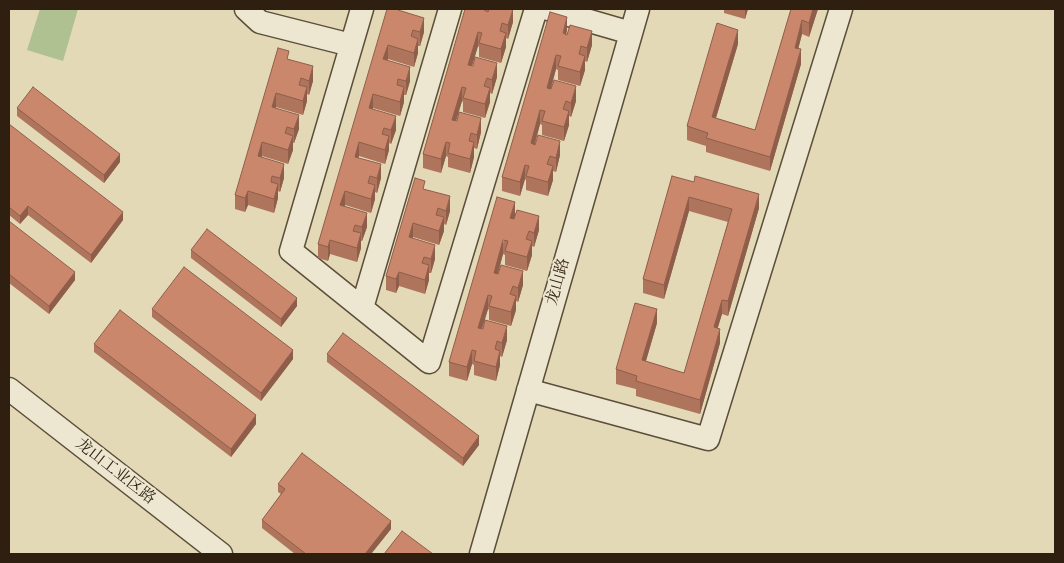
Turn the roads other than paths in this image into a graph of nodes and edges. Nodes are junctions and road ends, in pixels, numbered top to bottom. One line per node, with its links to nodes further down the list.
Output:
1 (246, 9): 9 (street)
2 (362, 9): 9 (street)
3 (450, 9): 10 (street)
4 (536, 9): 10 (street)
5 (548, 9): 8 (street)
6 (638, 9): 8 (street, 龙山路)
7 (840, 9): 12 (street)
8 (631, 33): 12 (street, 龙山路)
9 (351, 45): 10 (street)
10 (362, 308)
11 (9, 389): 13 (street, 龙山工业区路)
12 (528, 390): 14 (street, 龙山路)
13 (222, 554)
14 (481, 554)

